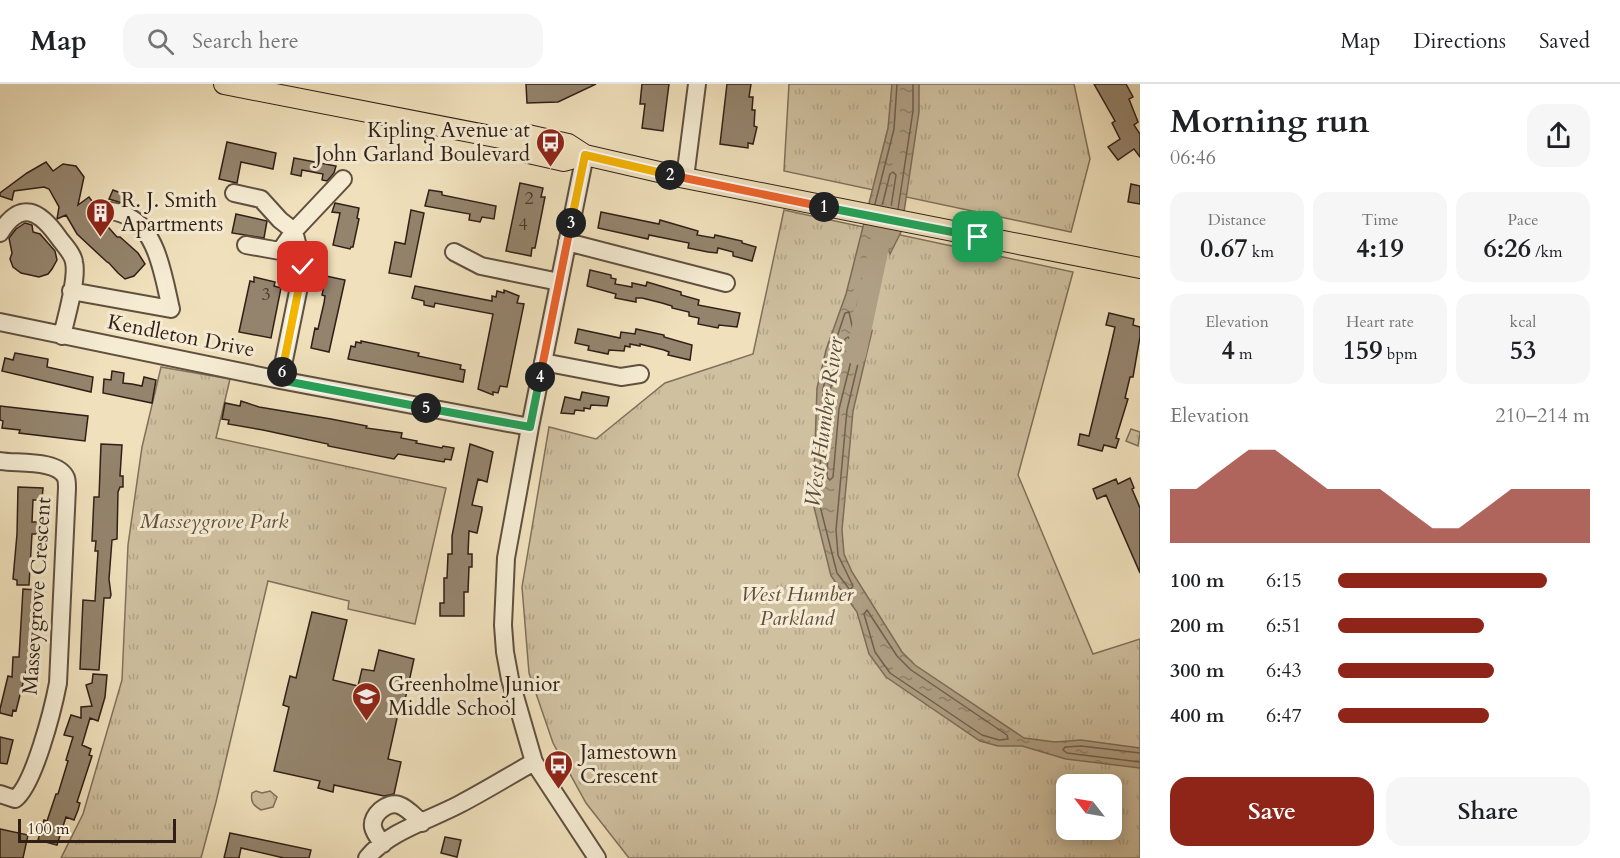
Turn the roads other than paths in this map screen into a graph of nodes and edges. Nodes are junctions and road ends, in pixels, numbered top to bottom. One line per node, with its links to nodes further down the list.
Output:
1 (224, 84): 3 (main road)
2 (697, 84): 4 (street)
3 (585, 155): 4 (main road); 10 (street)
4 (685, 178): 13 (main road)
5 (343, 179): 8 (street)
6 (234, 194): 8 (street)
7 (111, 211): 16 (street)
8 (294, 231): 11 (street); 21 (street)
9 (0, 233): 16 (street)
10 (567, 242): 14 (street); 15 (street)
11 (246, 245)
12 (454, 252): 14 (street)
13 (1140, 268)
14 (559, 282): 19 (street)
15 (726, 283)
16 (71, 291): 18 (street)
17 (0, 322): 18 (street, Kendleton Drive)
18 (62, 336): 21 (street, Kendleton Drive)
19 (543, 362): 20 (street); 22 (street)
20 (640, 374)
21 (280, 380): 22 (street, Kendleton Drive)
22 (530, 427): 24 (street)
23 (0, 461): 25 (street, Masseygrove Crescent)
24 (534, 762): 26 (street); 29 (street)
25 (0, 794)
26 (422, 823): 27 (street); 27 (street)
27 (383, 844): 28 (street)
28 (367, 858)
29 (597, 858)

